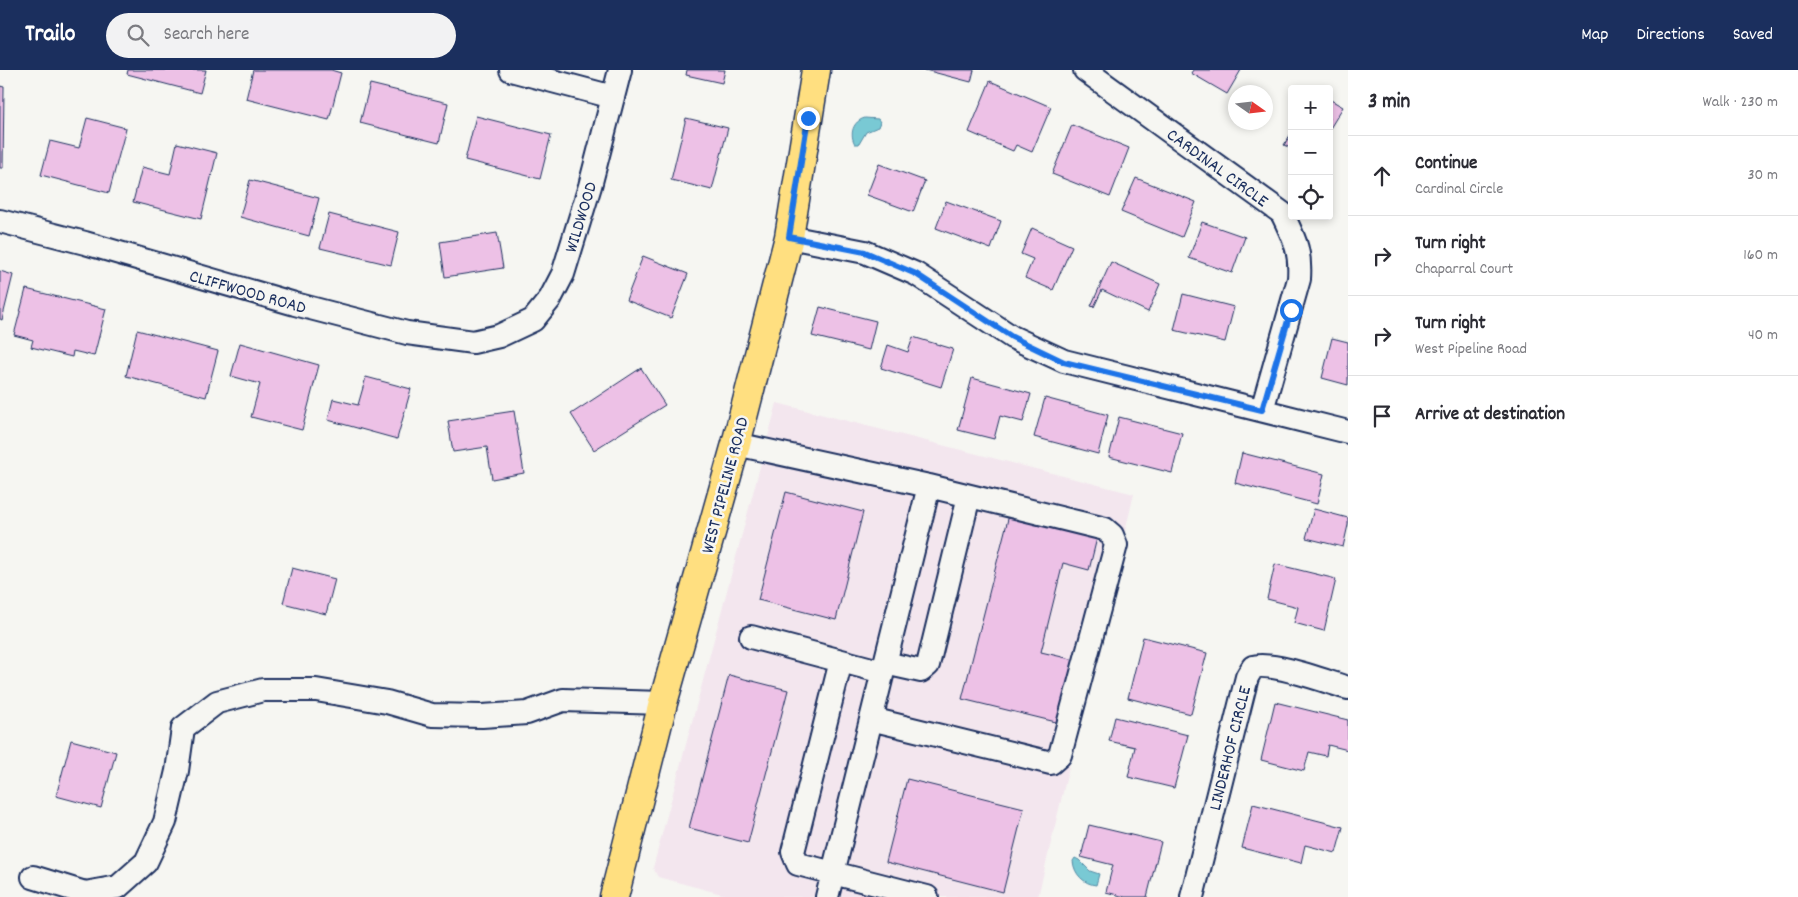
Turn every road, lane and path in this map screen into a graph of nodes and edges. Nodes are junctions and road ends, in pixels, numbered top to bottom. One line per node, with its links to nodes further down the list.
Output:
1 (511, 70): 5 (street)
2 (620, 70): 5 (street, WILDWOOD)
3 (816, 70): 7 (main road, WEST PIPELINE ROAD)
4 (1085, 70): 9 (street, CARDINAL CIRCLE)
5 (613, 97): 8 (street, WILDWOOD)
6 (0, 221): 8 (street, CLIFFWOOD ROAD)
7 (789, 237): 9 (street); 11 (main road, WEST PIPELINE ROAD)
8 (499, 336)
9 (1262, 410): 10 (street)
10 (1348, 432)
11 (736, 444): 12 (street); 18 (main road, WEST PIPELINE ROAD)
12 (929, 486): 13 (street); 16 (street)
13 (969, 496): 16 (street); 19 (street)
14 (751, 637): 15 (street)
15 (841, 661): 16 (street); 20 (street)
16 (884, 667): 19 (street)
17 (1348, 688): 25 (street, LINDERHOF CIRCLE)
18 (663, 703): 21 (street); 22 (main road, WEST PIPELINE ROAD)
19 (871, 719): 20 (street)
20 (833, 873): 23 (street); 24 (street)
21 (33, 877)
22 (614, 897)
23 (827, 897)
24 (927, 897)
25 (1192, 897)

